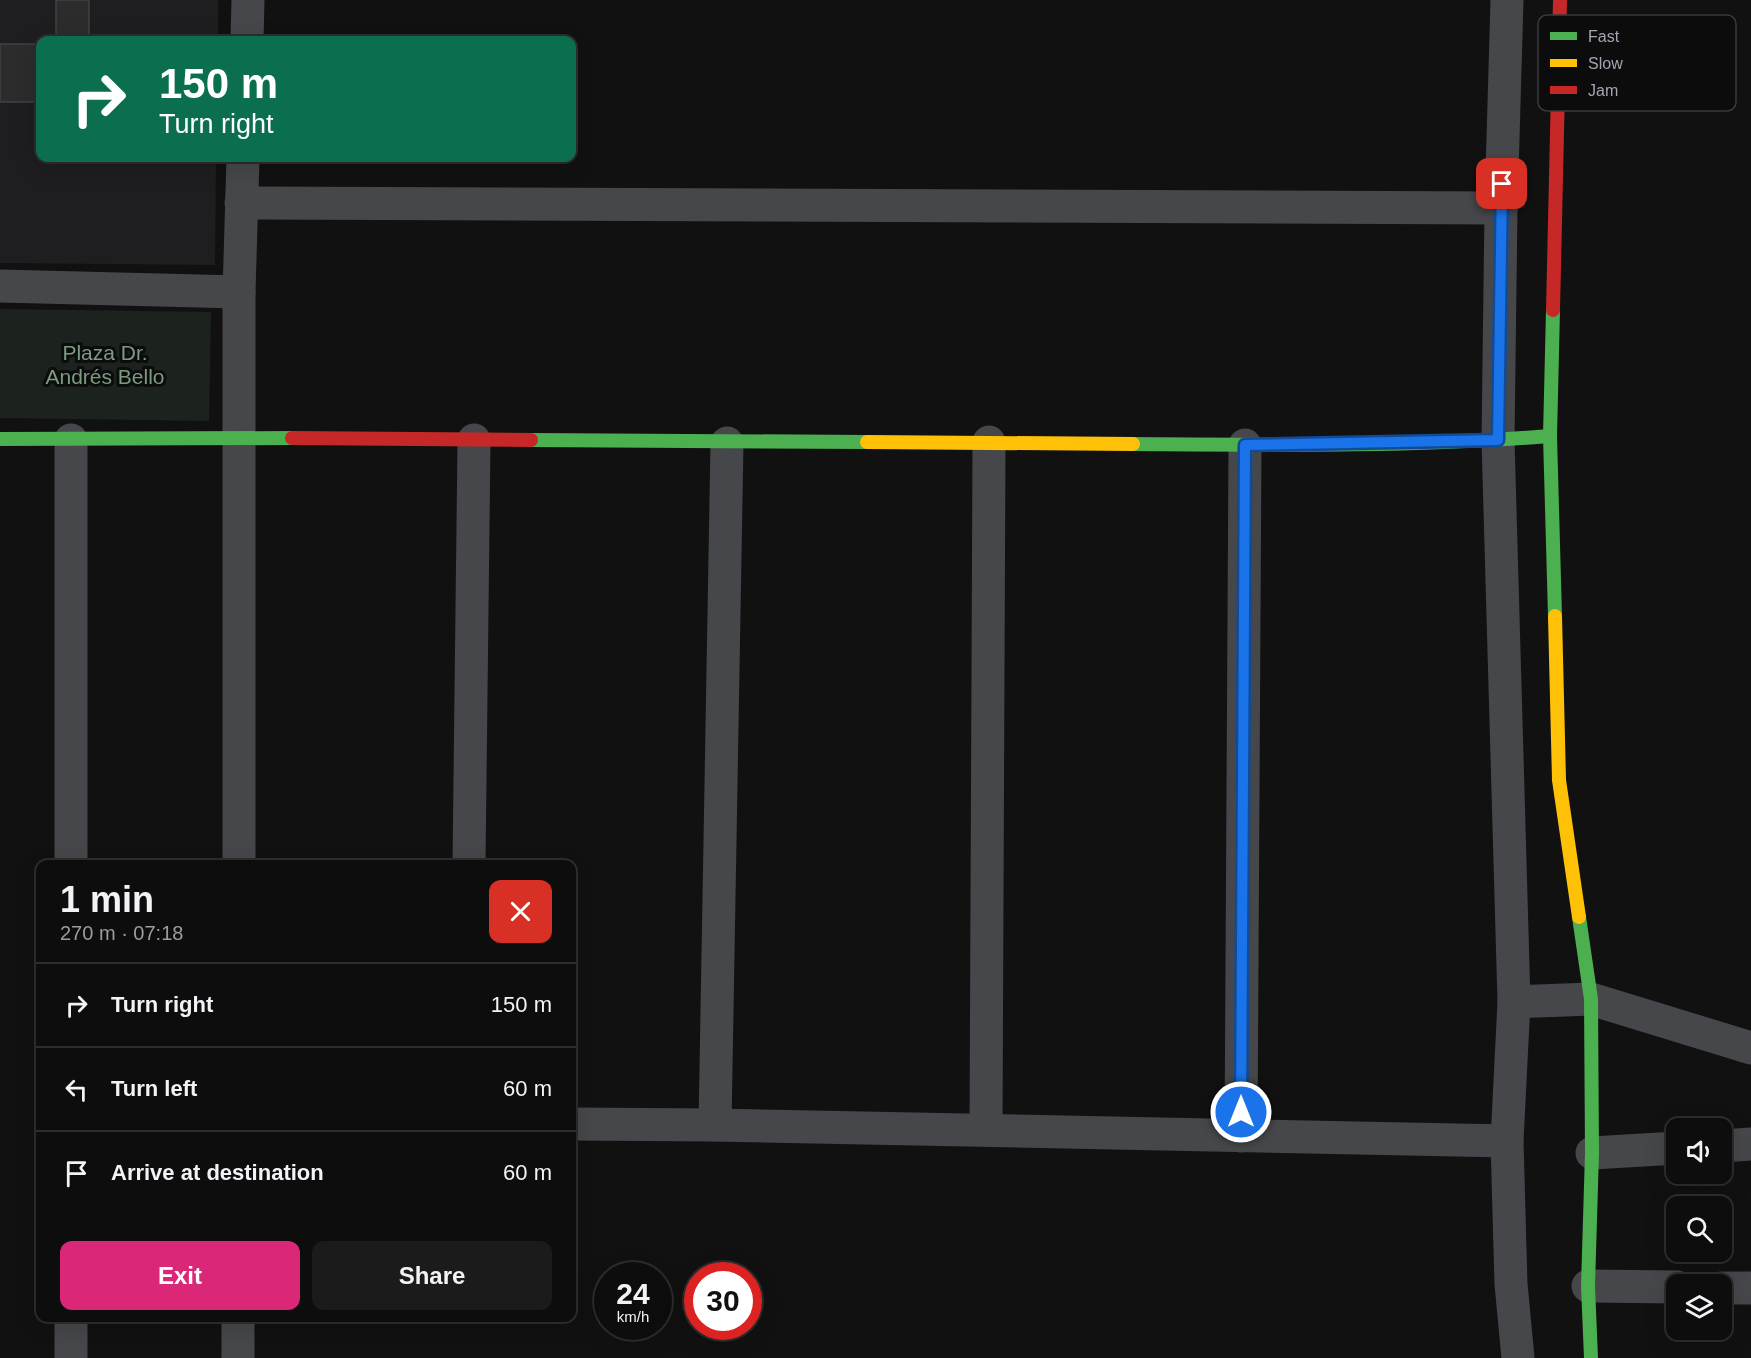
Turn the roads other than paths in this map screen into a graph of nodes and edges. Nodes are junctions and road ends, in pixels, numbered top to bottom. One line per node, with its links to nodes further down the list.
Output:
1 (248, 0): 5 (street)
2 (1507, 0): 9 (street)
3 (1560, 0): 4 (street)
4 (1560, 15)
5 (247, 36)
6 (1557, 111): 12 (street)
7 (243, 162): 8 (street)
8 (241, 203): 9 (street); 11 (street)
9 (1501, 208): 17 (street)
10 (0, 286): 11 (street)
11 (239, 292): 13 (street)
12 (1550, 436): 17 (street); 24 (street)
13 (239, 438): 15 (street); 16 (street); 22 (street)
14 (0, 439): 15 (street)
15 (71, 440): 21 (street)
16 (474, 440): 19 (street); 23 (street)
17 (1498, 440): 20 (street); 25 (street)
18 (989, 442): 19 (street); 20 (street); 29 (street)
19 (728, 443): 28 (street)
20 (1245, 445): 30 (street)
21 (71, 860)
22 (239, 860)
23 (469, 860)
24 (1591, 999): 25 (street); 26 (street); 35 (street)
25 (1514, 1002): 31 (street)
26 (1751, 1048)
27 (576, 1124): 28 (street)
28 (715, 1125): 29 (street)
29 (986, 1130): 30 (street)
30 (1241, 1136): 31 (street)
31 (1507, 1141): 44 (street)
32 (1751, 1144): 33 (street)
33 (1732, 1145)
34 (1666, 1149): 35 (street)
35 (1592, 1153): 36 (street)
36 (1588, 1286): 37 (street); 45 (street)
37 (1666, 1287)
38 (1732, 1288): 39 (street)
39 (1751, 1288)
40 (71, 1322): 42 (street)
41 (238, 1322): 43 (street)
42 (71, 1358)
43 (238, 1358)
44 (1518, 1358)
45 (1591, 1358)

